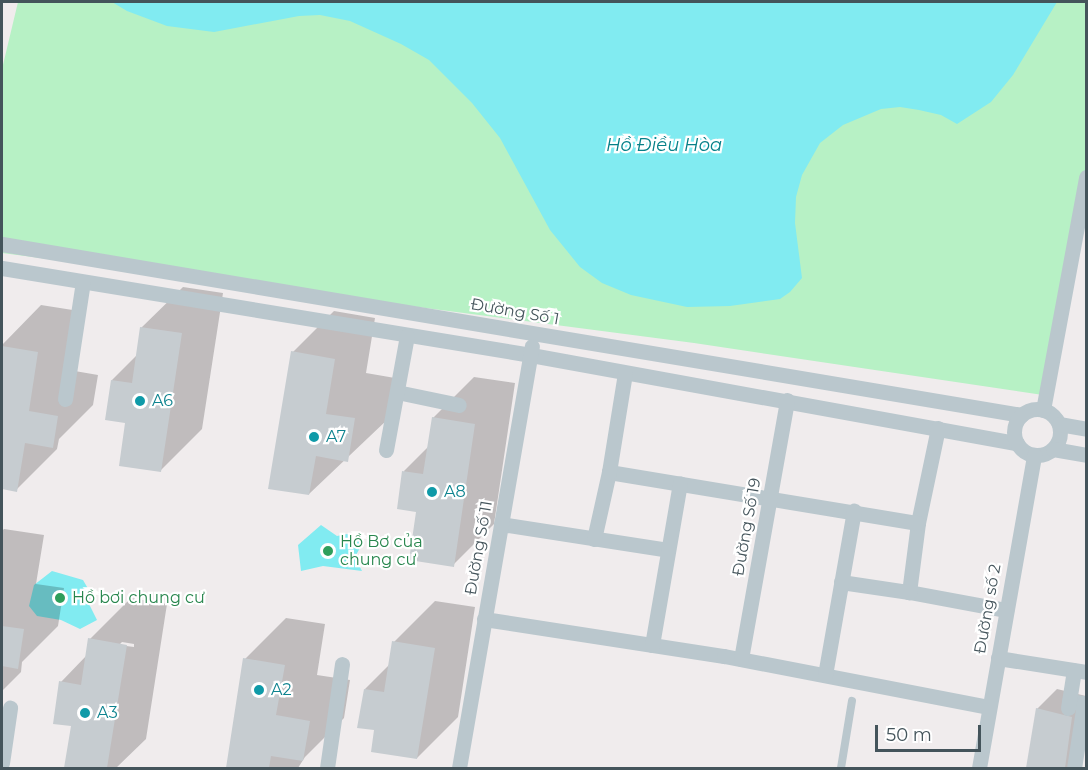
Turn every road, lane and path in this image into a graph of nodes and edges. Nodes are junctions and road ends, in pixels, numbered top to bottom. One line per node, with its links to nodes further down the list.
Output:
1 (1086, 177): 2 (street)
2 (1082, 222): 14 (street)
3 (2, 244): 6 (street, Đường Số 1)
4 (2, 268): 5 (street)
5 (82, 282): 7 (street); 11 (street)
6 (534, 333): 8 (street, Đường Số 11); 15 (street, Đường Số 1)
7 (408, 336): 8 (street); 10 (street)
8 (531, 355): 9 (street); 29 (street, Đường Số 11)
9 (625, 373): 12 (street); 24 (street)
10 (397, 392): 13 (street); 21 (street)
11 (65, 399)
12 (787, 400): 17 (street); 26 (street, Đường Số 19)
13 (459, 405)
14 (1043, 410): 15 (street); 16 (street)
15 (1022, 415): 19 (street)
16 (1059, 424): 18 (street); 20 (street)
17 (938, 428): 19 (street); 28 (street)
18 (1086, 429)
19 (1017, 443): 22 (street)
20 (1053, 449): 22 (street); 23 (street)
21 (386, 450)
22 (1034, 455): 34 (street, Đường số 2)
23 (1086, 455)
24 (609, 472): 25 (street); 30 (street)
25 (680, 483): 26 (street); 31 (street)
26 (770, 497): 27 (street); 38 (street, Đường Số 19)
27 (854, 511): 28 (street); 32 (street)
28 (918, 523): 33 (street)
29 (501, 524): 30 (street); 35 (street, Đường Số 11)
30 (594, 539): 31 (street)
31 (668, 550): 36 (street)
32 (841, 582): 33 (street); 41 (street)
33 (909, 592): 34 (street)
34 (1006, 610): 37 (street, Đường số 2)
35 (484, 619): 36 (street); 47 (street, Đường Số 11)
36 (652, 645): 38 (street)
37 (998, 658): 40 (street); 43 (street, Đường số 2)
38 (741, 659): 41 (street)
39 (342, 664): 46 (street)
40 (1080, 671): 50 (street)
41 (825, 675): 43 (street)
42 (852, 701): 48 (lane)
43 (989, 707): 49 (street, Đường số 2)
44 (10, 708): 45 (street)
45 (2, 763)
46 (327, 768)
47 (459, 768)
48 (840, 768)
49 (979, 768)
50 (1074, 768)

